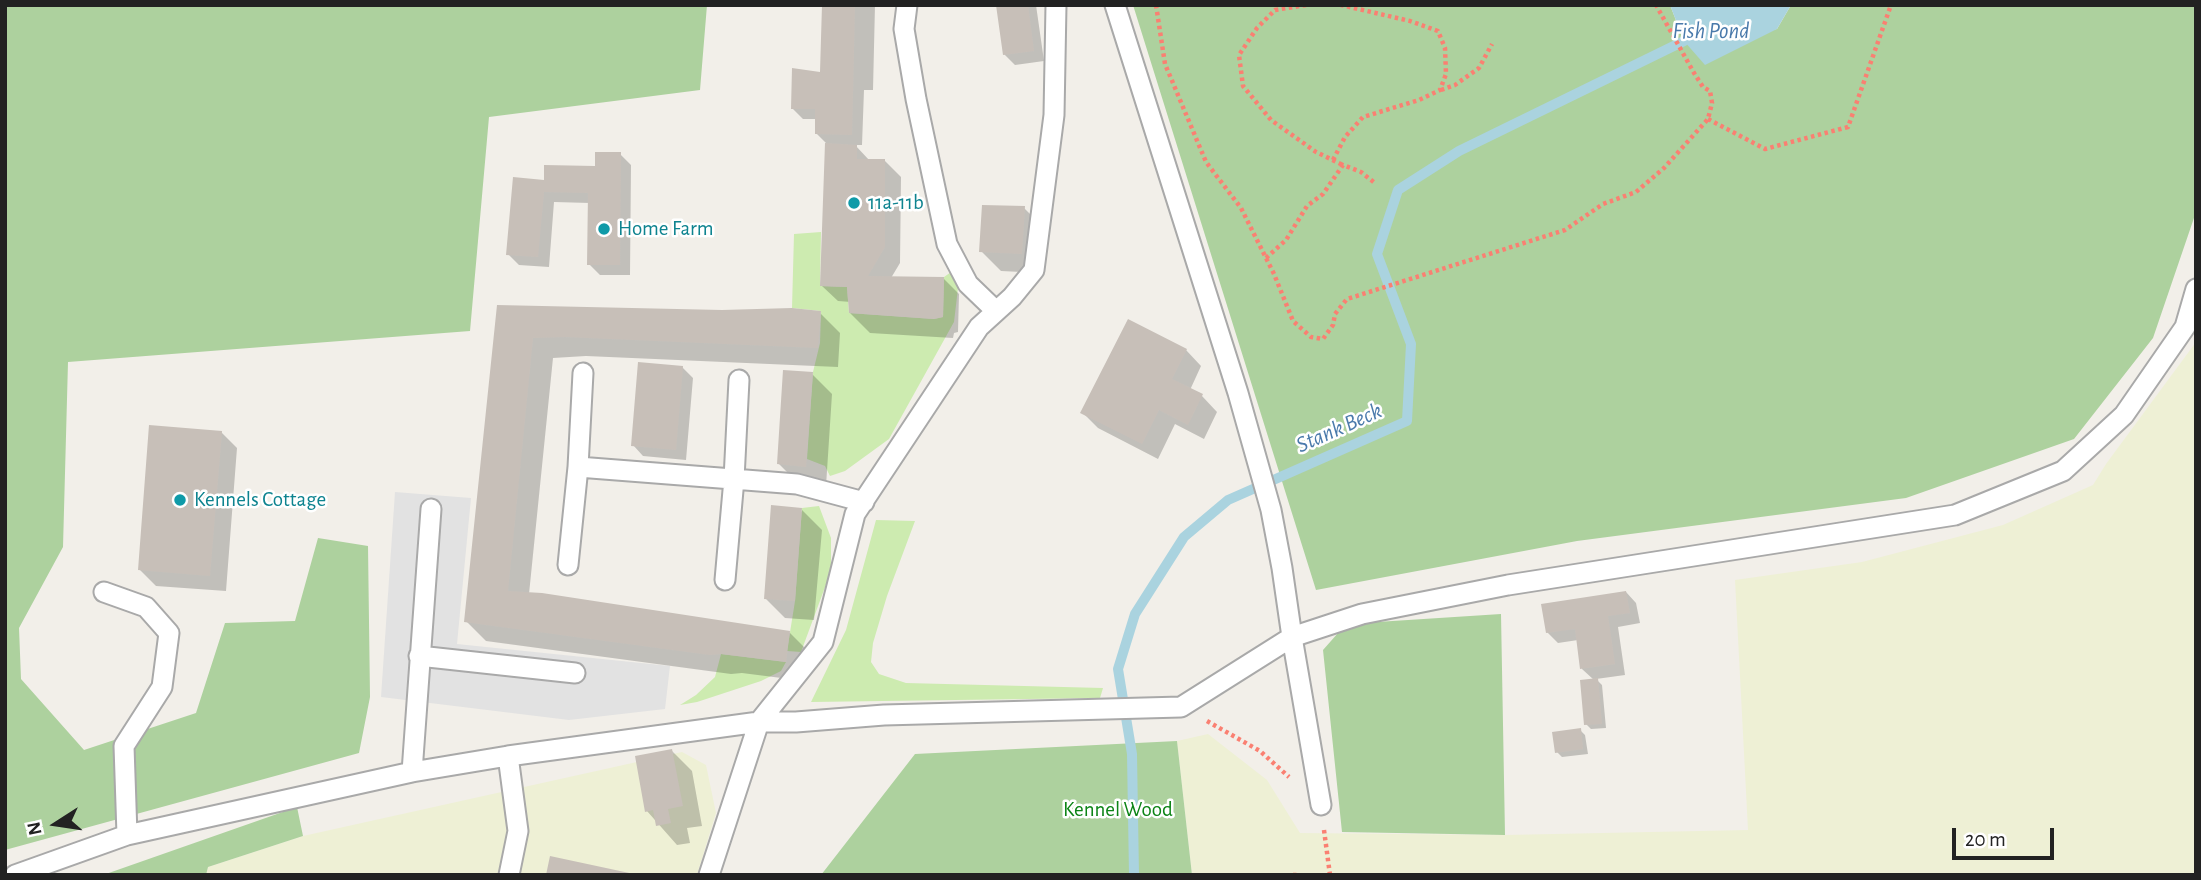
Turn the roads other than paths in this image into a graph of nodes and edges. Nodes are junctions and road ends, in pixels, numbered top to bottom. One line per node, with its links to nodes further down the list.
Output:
1 (907, 5): 5 (lane)
2 (1056, 5): 5 (lane)
3 (1115, 5): 15 (lane)
4 (2196, 289): 15 (lane)
5 (996, 311): 10 (lane)
6 (583, 373): 8 (lane)
7 (739, 380): 9 (lane)
8 (578, 467): 9 (lane); 12 (lane)
9 (734, 480): 10 (lane); 13 (lane)
10 (864, 502): 18 (lane)
11 (431, 509): 16 (lane)
12 (568, 565)
13 (724, 580)
14 (104, 592): 22 (lane)
15 (1292, 637): 18 (lane); 21 (lane)
16 (419, 656): 17 (lane); 20 (lane)
17 (575, 673)
18 (759, 722): 19 (lane); 25 (lane)
19 (508, 756): 20 (lane); 24 (lane)
20 (412, 772): 22 (lane)
21 (1321, 805)
22 (127, 835): 23 (lane)
23 (15, 875)
24 (509, 875)
25 (709, 875)

